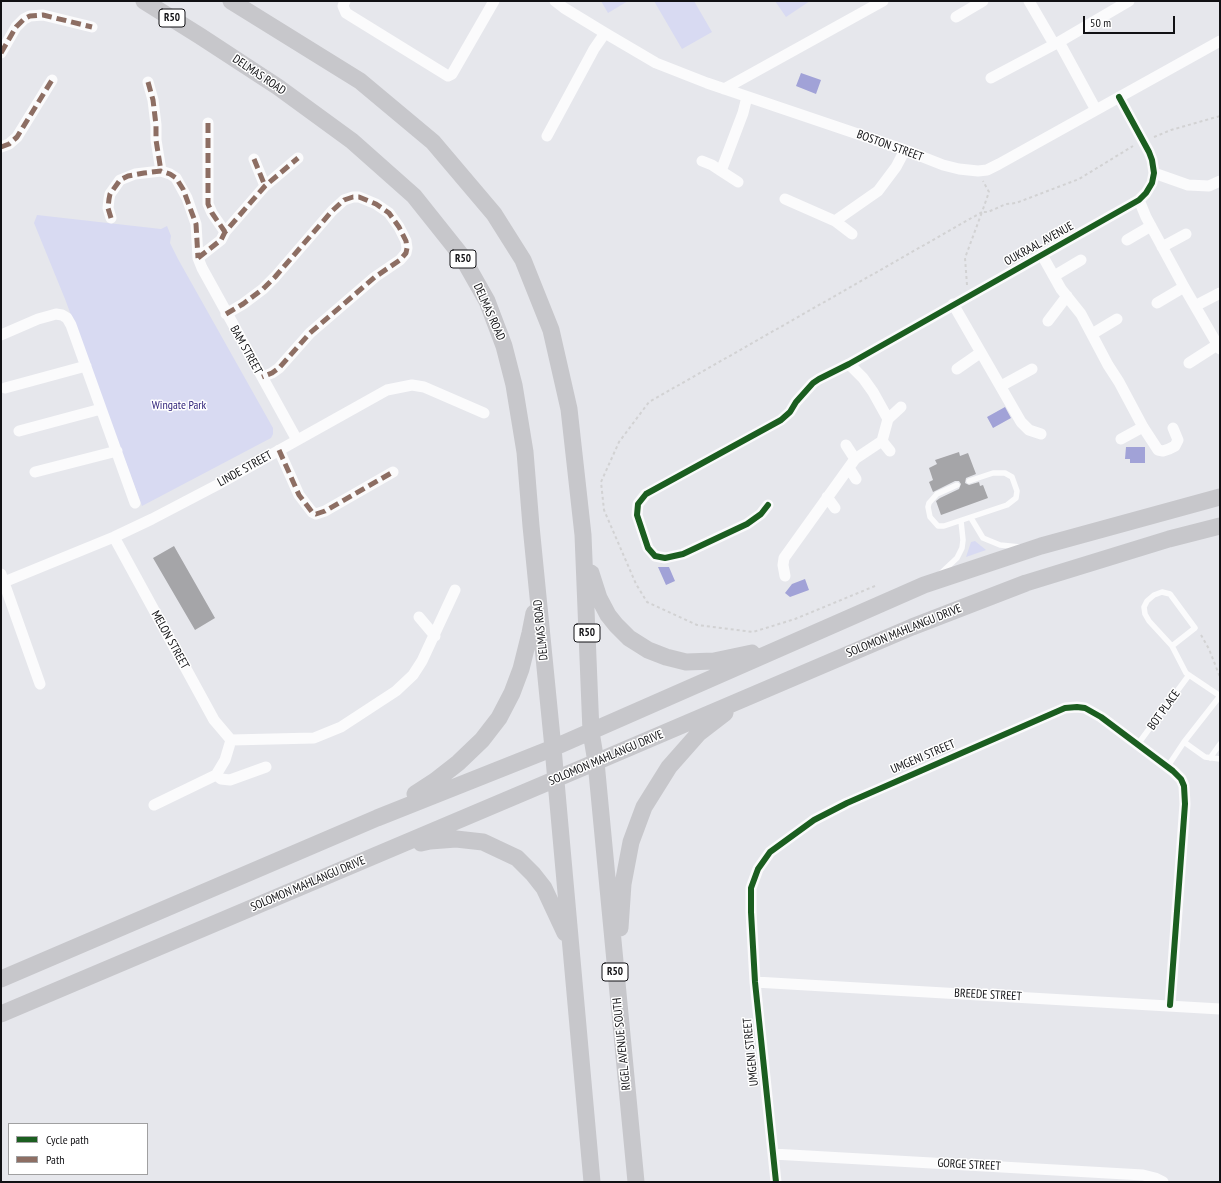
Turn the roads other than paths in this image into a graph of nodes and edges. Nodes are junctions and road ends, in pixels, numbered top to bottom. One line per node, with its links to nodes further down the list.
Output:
1 (144, 1): 107 (main road, DELMAS ROAD / R50)
2 (231, 1): 100 (main road, R50)
3 (345, 1): 4 (street)
4 (494, 1)
5 (555, 1): 12 (street, BOSTON STREET)
6 (883, 1): 19 (street)
7 (983, 1): 10 (street)
8 (1030, 1): 14 (street)
9 (1129, 1): 14 (street)
10 (956, 17)
11 (92, 27): 15 (street)
12 (605, 33): 19 (street, BOSTON STREET); 24 (street)
13 (1220, 41): 21 (street, BOSTON STREET)
14 (1056, 43): 16 (street); 22 (street)
15 (1, 53)
16 (991, 78)
17 (52, 80): 25 (street)
18 (148, 82): 30 (street)
19 (724, 89): 20 (street, BOSTON STREET)
20 (746, 97): 26 (street, BOSTON STREET); 31 (street)
21 (1119, 97): 22 (street, BOSTON STREET); 32 (street)
22 (1096, 110): 26 (street, BOSTON STREET)
23 (208, 123): 41 (street)
24 (547, 136)
25 (1, 147)
26 (905, 150): 39 (street)
27 (298, 158): 35 (street)
28 (254, 159): 35 (street)
29 (702, 161): 31 (street)
30 (161, 171): 38 (street); 47 (street)
31 (721, 171): 33 (street)
32 (1154, 173): 34 (street); 37 (street, OUKRAAL AVENUE)
33 (738, 182)
34 (1220, 182)
35 (265, 186): 41 (street)
36 (785, 199): 39 (street)
37 (1139, 200): 40 (street); 46 (street, OUKRAAL AVENUE)
38 (111, 218)
39 (835, 222): 42 (street)
40 (1151, 226): 44 (street); 45 (street)
41 (225, 232): 47 (street)
42 (852, 234)
43 (1186, 234): 45 (street)
44 (1127, 240)
45 (1162, 247): 50 (street)
46 (1042, 255): 49 (street); 54 (street, OUKRAAL AVENUE)
47 (198, 258): 56 (street, BAM STREET)
48 (1080, 260): 49 (street)
49 (1054, 276): 52 (street)
50 (1184, 287): 53 (street); 55 (street)
51 (1220, 293): 55 (street)
52 (1067, 296): 58 (street); 59 (street)
53 (1157, 302)
54 (953, 304): 62 (street); 64 (street, OUKRAAL AVENUE)
55 (1195, 306): 61 (street)
56 (226, 314): 68 (street, BAM STREET); 68 (street)
57 (1118, 319): 59 (street)
58 (1048, 321)
59 (1092, 334): 75 (street)
60 (1, 336): 65 (street)
61 (1219, 347): 63 (street)
62 (980, 353): 66 (street); 69 (street)
63 (1189, 363)
64 (849, 364): 74 (street); 95 (street, OUKRAAL AVENUE)
65 (86, 366): 70 (street); 72 (street)
66 (957, 369)
67 (1032, 369): 69 (street)
68 (262, 377): 80 (street, BAM STREET)
69 (1001, 386): 78 (street)
70 (5, 388)
71 (901, 407): 74 (street)
72 (101, 409): 77 (street); 84 (street)
73 (484, 413): 80 (street, LINDE STREET)
74 (888, 419): 81 (street)
75 (1144, 427): 76 (street); 79 (street)
76 (1173, 428)
77 (19, 431)
78 (1041, 434)
79 (1121, 439)
80 (297, 440): 83 (street, LINDE STREET)
81 (882, 441): 85 (street); 86 (street)
82 (846, 445): 86 (street)
83 (279, 450): 88 (street); 101 (street, LINDE STREET)
84 (117, 451): 87 (street); 94 (street)
85 (890, 451)
86 (852, 464): 89 (street); 92 (street)
87 (35, 472)
88 (393, 472)
89 (856, 479)
90 (969, 481): 97 (lane)
91 (957, 485): 98 (lane)
92 (827, 497): 96 (street); 103 (street)
93 (1220, 497): 102 (main road)
94 (135, 503)
95 (768, 505)
96 (835, 508)
97 (971, 518): 98 (lane); 102 (lane)
98 (961, 521): 105 (lane)
99 (1220, 526): 114 (main road, SOLOMON MAHLANGU DRIVE)
100 (583, 536): 111 (main road); 116 (main road, R50)
101 (114, 537): 104 (street, LINDE STREET); 117 (street, MELON STREET)
102 (1041, 546): 105 (main road)
103 (785, 576)
104 (2, 578): 113 (street)
105 (924, 586): 111 (main road)
106 (455, 590): 109 (street)
107 (537, 594): 121 (main road, DELMAS ROAD / R50); 130 (main road)
108 (419, 617): 109 (street)
109 (435, 636): 117 (street)
110 (1172, 646): 110 (lane); 112 (lane)
111 (781, 648): 116 (main road)
112 (1189, 675): 115 (lane); 119 (lane, BOT PLACE)
113 (40, 684)
114 (748, 696): 124 (main road, SOLOMON MAHLANGU DRIVE); 138 (main road)
115 (1220, 696): 118 (lane)
116 (591, 732): 121 (main road); 124 (main road, R50)
117 (231, 740): 127 (street)
118 (1184, 742): 122 (lane); 125 (lane)
119 (1138, 744): 125 (street, UMGENI STREET); 134 (street, UMGENI STREET)
120 (1220, 744): 122 (lane)
121 (553, 748): 128 (main road, DELMAS ROAD / R50); 130 (main road)
122 (1210, 758): 123 (lane)
123 (1220, 759)
124 (596, 762): 128 (main road, SOLOMON MAHLANGU DRIVE); 138 (main road, RIGEL AVENUE SOUTH / R50)
125 (1168, 766): 135 (street, UMGENI STREET)
126 (266, 767): 127 (street)
127 (216, 775): 129 (street)
128 (556, 779): 131 (main road, SOLOMON MAHLANGU DRIVE); 132 (main road, R50)
129 (154, 805)
130 (376, 818): 133 (main road)
131 (379, 854): 132 (main road); 137 (main road, SOLOMON MAHLANGU DRIVE)
132 (571, 948): 140 (main road, R50)
133 (1, 980)
134 (756, 982): 135 (street, BREEDE STREET); 139 (street, UMGENI STREET)
135 (1170, 1005): 136 (street, BREEDE STREET)
136 (1220, 1009)
137 (1, 1014)
138 (620, 1019): 141 (main road, RIGEL AVENUE SOUTH / R50)
139 (773, 1154): 142 (street, UMGENI STREET); 143 (street, GORGE STREET)
140 (592, 1182)
141 (636, 1182)
142 (776, 1182)
143 (1163, 1182)

